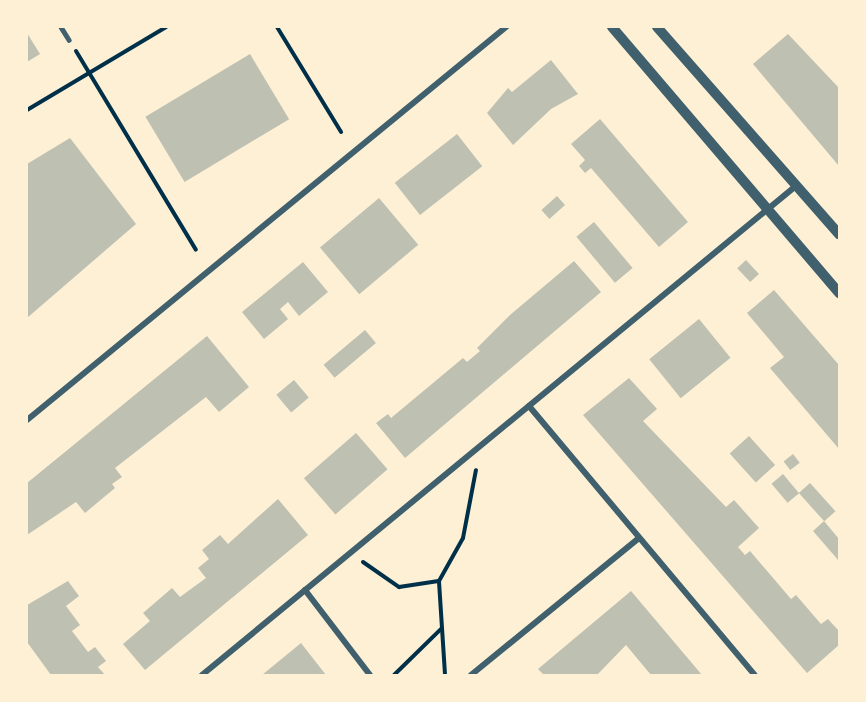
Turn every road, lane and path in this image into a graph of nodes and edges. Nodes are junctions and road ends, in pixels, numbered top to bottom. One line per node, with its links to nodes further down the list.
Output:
1 (61, 27): 7 (lane)
2 (166, 27): 8 (path)
3 (277, 27): 10 (path)
4 (506, 27): 17 (street)
5 (612, 27): 12 (street)
6 (657, 27): 11 (street)
7 (69, 40): 8 (path)
8 (89, 72): 9 (path); 14 (path)
9 (27, 110)
10 (341, 132)
11 (796, 185): 12 (street); 13 (street)
12 (767, 210): 15 (street); 16 (street)
13 (839, 234)
14 (196, 250)
15 (839, 293)
16 (529, 406): 18 (street); 19 (street)
17 (27, 420)
18 (481, 446): 20 (street); 21 (path)
19 (638, 539): 28 (street); 29 (street)
20 (350, 553): 21 (path); 22 (street)
21 (439, 581): 23 (path)
22 (305, 590): 24 (street); 25 (street)
23 (442, 628): 26 (path); 27 (path)
24 (202, 675)
25 (370, 675)
26 (394, 675)
27 (445, 675)
28 (471, 675)
29 (754, 675)

